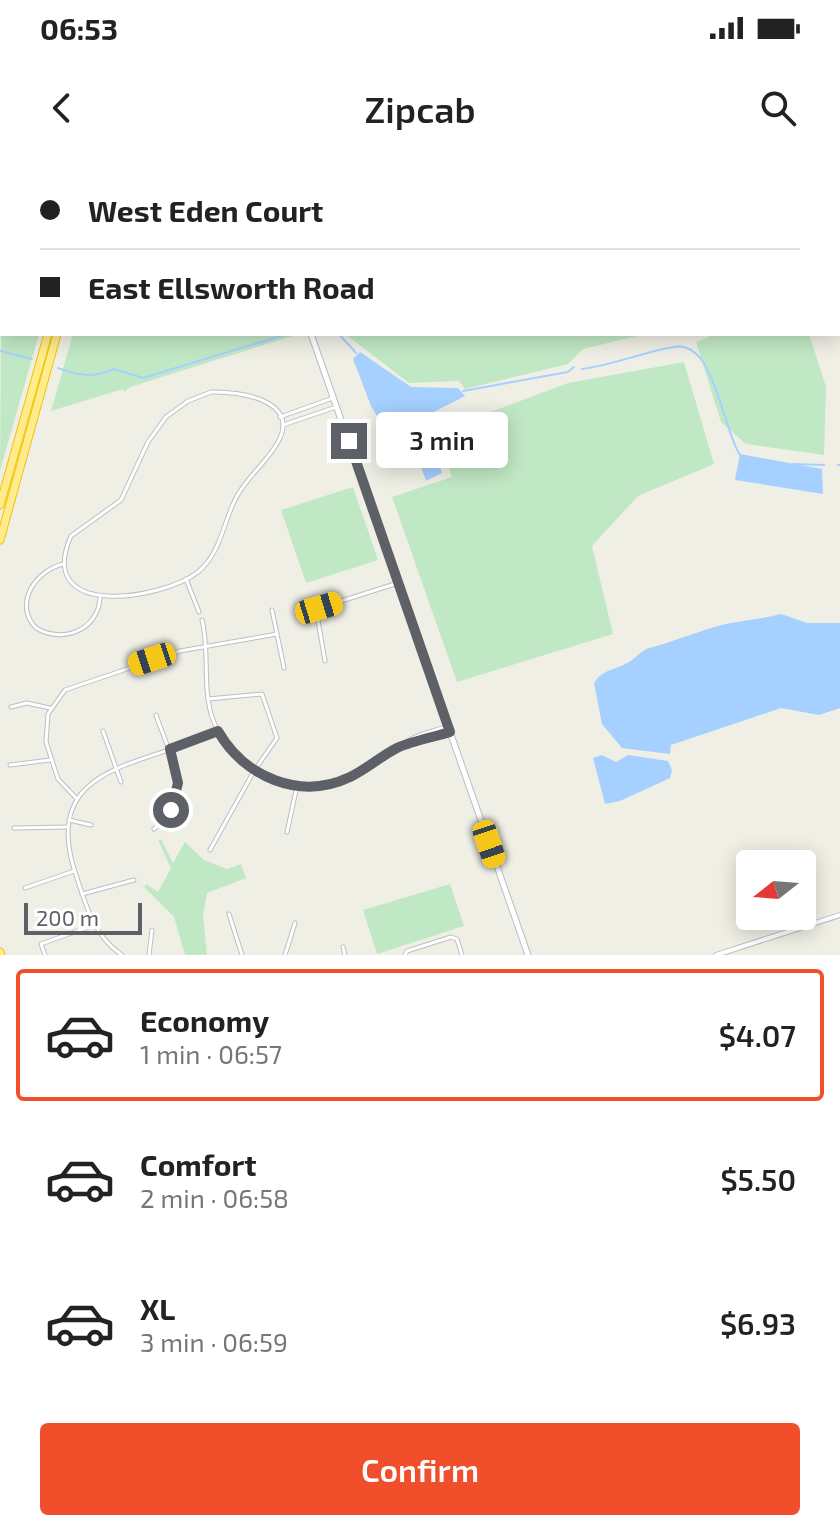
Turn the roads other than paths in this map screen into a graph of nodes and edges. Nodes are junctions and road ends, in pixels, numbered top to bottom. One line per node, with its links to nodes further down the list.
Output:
1 (47, 336): 8 (highway)
2 (56, 336): 9 (highway)
3 (312, 336): 4 (main road)
4 (334, 398): 5 (main road); 6 (street)
5 (336, 406): 7 (street); 12 (main road)
6 (280, 417): 7 (street); 10 (street)
7 (283, 425): 11 (street)
8 (0, 505)
9 (0, 540)
10 (65, 564): 13 (street); 13 (street)
11 (186, 579): 13 (street); 15 (street)
12 (398, 583): 19 (street); 25 (main road)
13 (100, 598)
14 (272, 610): 17 (street)
15 (199, 612)
16 (202, 620): 18 (street)
17 (277, 634): 18 (street); 20 (street)
18 (206, 648): 21 (street); 23 (street)
19 (325, 661)
20 (284, 668)
21 (208, 699): 27 (street); 32 (street)
22 (11, 707): 23 (street)
23 (50, 708): 29 (street)
24 (156, 715): 28 (street)
25 (449, 729): 34 (street); 61 (main road)
26 (103, 731): 31 (street)
27 (218, 731): 28 (street); 32 (street)
28 (170, 749): 31 (street); 40 (street)
29 (50, 760): 30 (street); 35 (street)
30 (10, 765)
31 (114, 767): 33 (street); 35 (street)
32 (254, 771): 34 (street); 42 (street)
33 (121, 782)
34 (297, 786): 41 (street)
35 (77, 799): 36 (street)
36 (69, 820): 37 (street); 38 (street)
37 (91, 825)
38 (67, 827): 39 (street); 43 (street)
39 (14, 828)
40 (154, 829)
41 (287, 832)
42 (210, 850)
43 (74, 871): 45 (street); 46 (street)
44 (134, 880): 46 (street)
45 (25, 888)
46 (82, 894): 50 (street)
47 (229, 914): 56 (street)
48 (840, 915): 62 (street)
49 (295, 923): 57 (street)
50 (94, 925): 53 (street); 54 (street)
51 (152, 930): 55 (street)
52 (343, 947): 58 (street)
53 (45, 955)
54 (122, 955)
55 (149, 955)
56 (242, 955)
57 (285, 955)
58 (345, 955)
59 (405, 955): 60 (street)
60 (462, 955)
61 (528, 955)
62 (716, 955)

